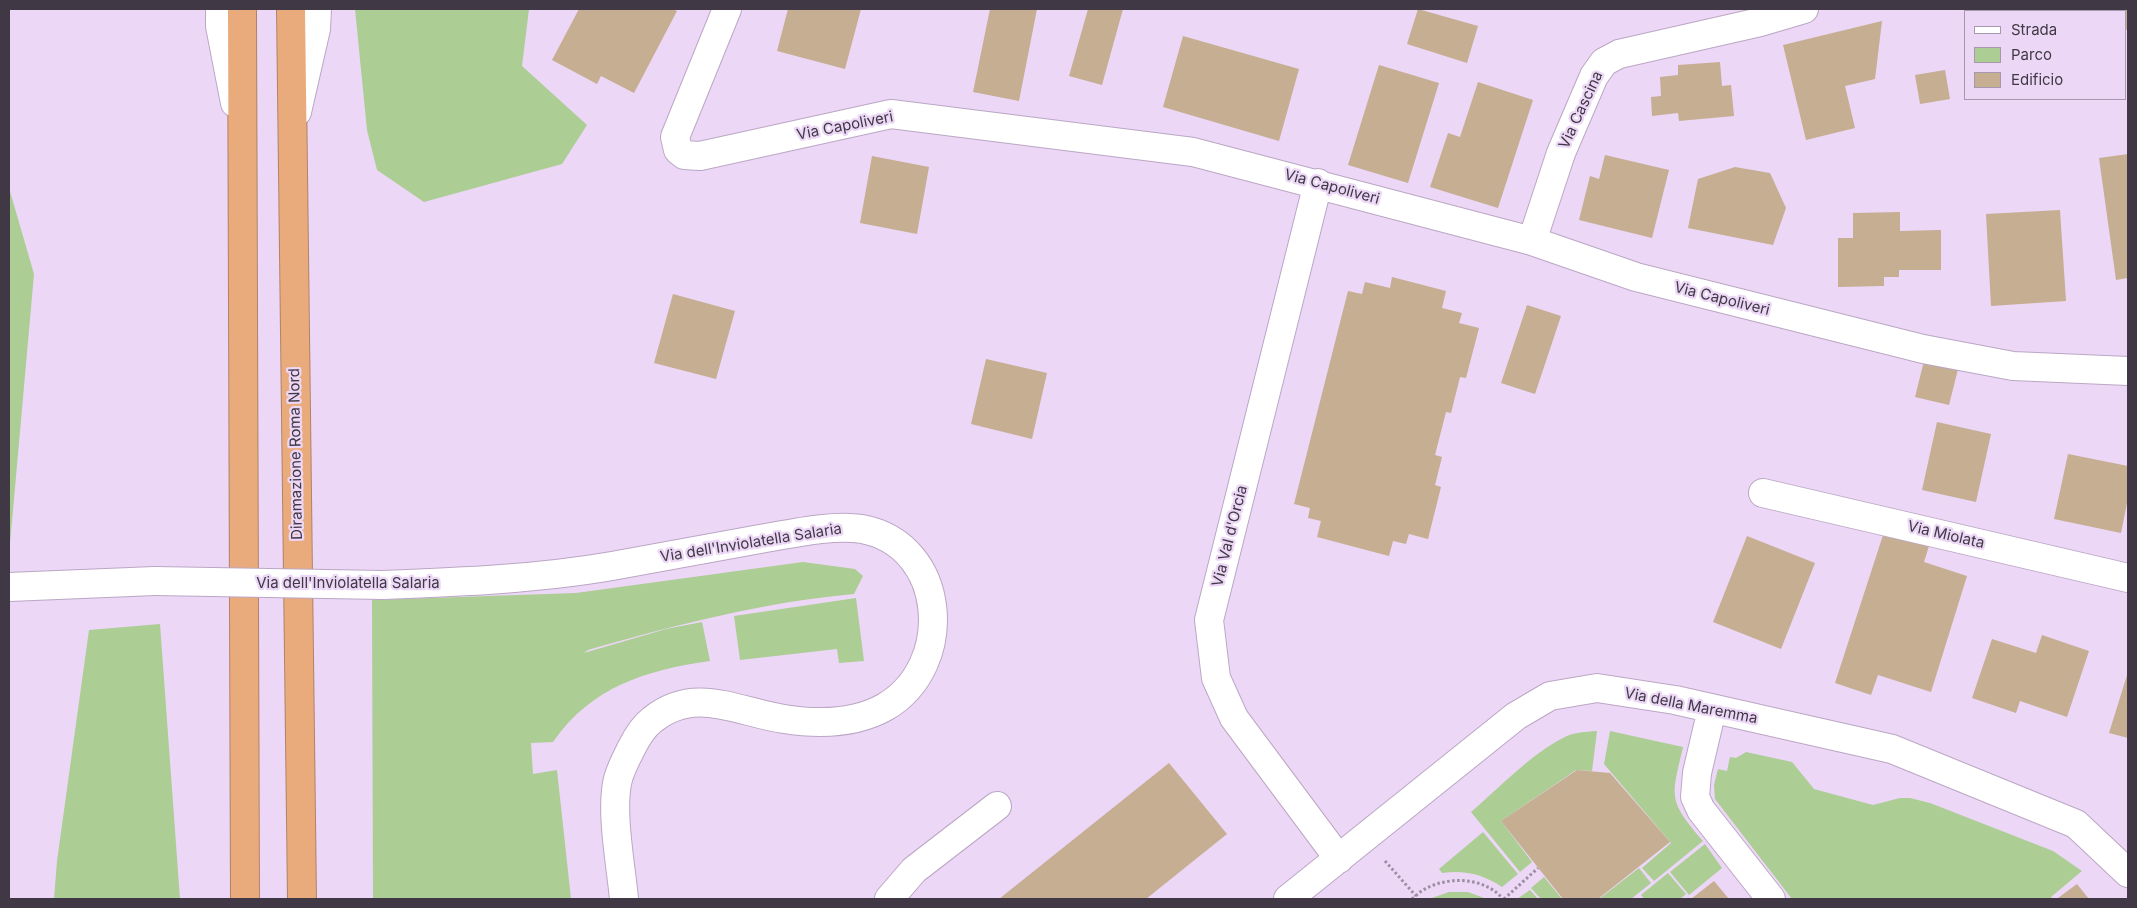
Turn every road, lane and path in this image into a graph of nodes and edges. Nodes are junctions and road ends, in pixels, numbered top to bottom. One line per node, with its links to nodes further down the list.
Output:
1 (220, 9): 9 (street)
2 (242, 9): 9 (highway)
3 (291, 9): 8 (highway, Diramazione Roma Nord)
4 (317, 9): 8 (street)
5 (727, 9): 10 (street, Via Capoliveri)
6 (1804, 9): 7 (street, Via Cascina)
7 (1761, 15): 11 (street, Via Cascina)
8 (292, 136): 24 (highway, Diramazione Roma Nord)
9 (243, 142): 23 (highway)
10 (1318, 183): 11 (street, Via Capoliveri); 19 (street, Via Val d'Orcia)
11 (1532, 241): 12 (street, Via Capoliveri)
12 (2128, 370)
13 (1763, 493): 14 (street, Via Miolata)
14 (2128, 578)
15 (9, 587): 25 (street, Via dell'Inviolatella Salaria, bridge)
16 (1712, 709): 19 (street, Via della Maremma); 21 (street, Via della Maremma); 30 (street)
17 (997, 806): 26 (street)
18 (1383, 859): 22 (path)
19 (1338, 860): 27 (street, Via della Maremma)
20 (1538, 868): 29 (path)
21 (2128, 872)
22 (1416, 896): 28 (path); 29 (path)
23 (245, 899)
24 (302, 899)
25 (624, 899)
26 (890, 899)
27 (1288, 899)
28 (1412, 899)
29 (1503, 899)
30 (1771, 899)

